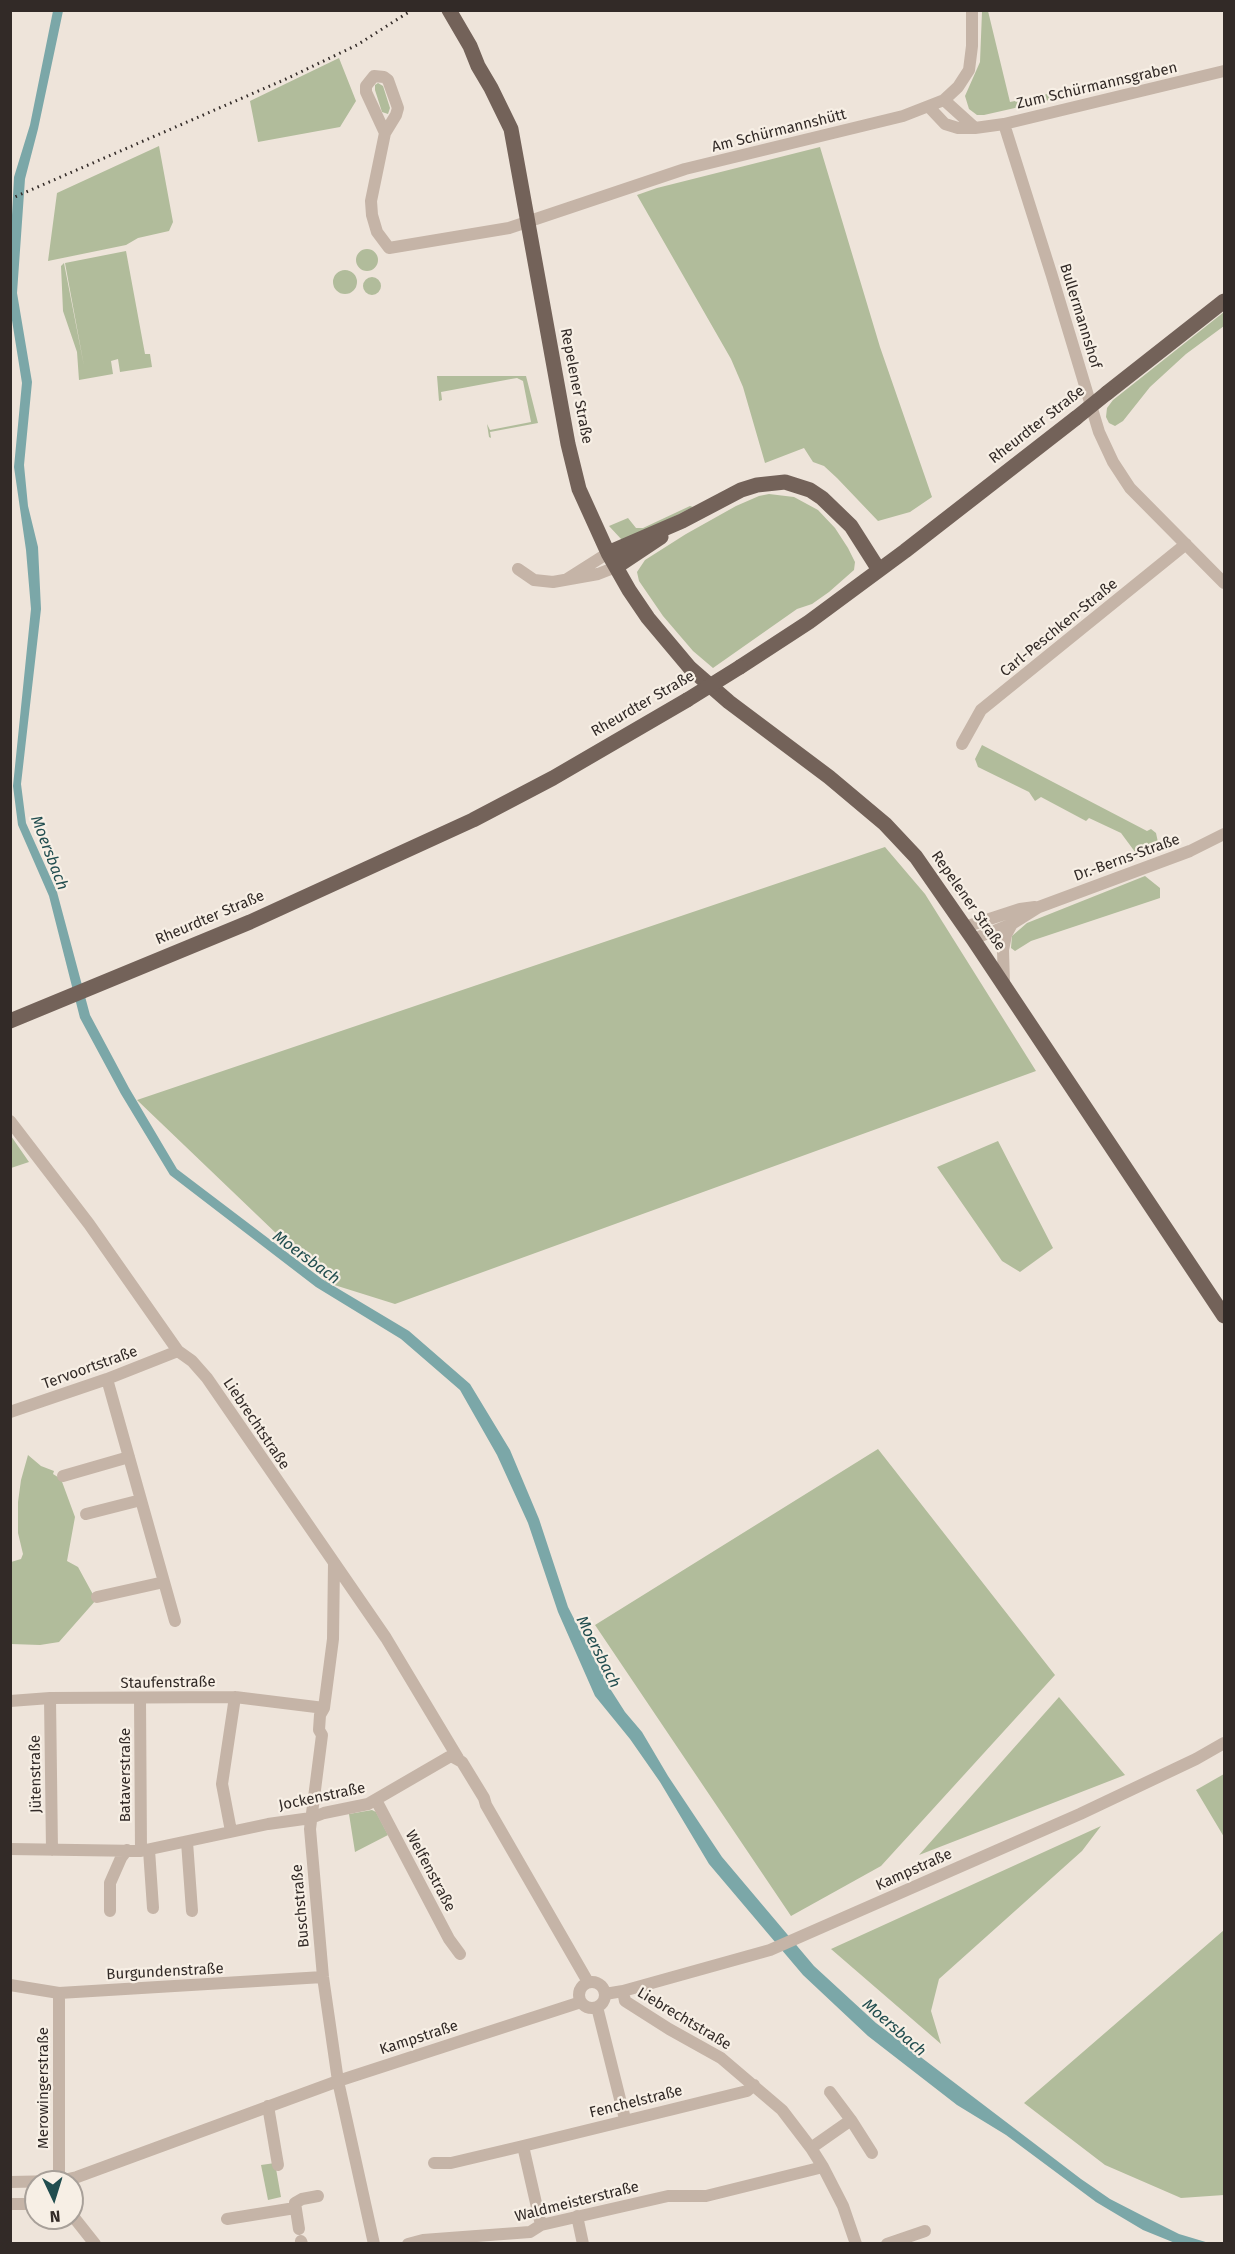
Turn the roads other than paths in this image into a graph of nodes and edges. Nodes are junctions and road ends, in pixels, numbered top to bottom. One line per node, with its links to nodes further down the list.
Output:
1 (436, 10): 4 (main road, Repelener Straße)
2 (449, 10): 4 (main road, Repelener Straße)
3 (972, 10): 6 (street, Am Schürmannshütt)
4 (478, 66): 11 (main road, Repelener Straße)
5 (1224, 71): 8 (street, Zum Schürmannsgraben)
6 (944, 100): 7 (street, Am Schürmannshütt); 9 (street)
7 (929, 107): 9 (street, Zum Schürmannsgraben); 11 (street, Am Schürmannshütt)
8 (1004, 124): 9 (street, Zum Schürmannsgraben); 13 (street, Bullermannshof)
9 (975, 128)
10 (385, 133): 11 (street)
11 (528, 220): 14 (main road, Repelener Straße)
12 (1224, 301): 16 (main road, Rheurdter Straße, bridge)
13 (1186, 544): 17 (street, Bullermannshof); 18 (street, Carl-Peschken-Straße)
14 (612, 560): 15 (street); 16 (main road); 22 (main road, Repelener Straße)
15 (518, 569)
16 (879, 570): 24 (main road, Rheurdter Straße, bridge)
17 (1224, 583)
18 (962, 744)
19 (1224, 834): 20 (street, Dr.-Berns-Straße)
20 (1040, 907): 21 (street, Dr.-Berns-Straße); 22 (street, Dr.-Berns-Straße)
21 (1012, 924): 22 (street, Dr.-Berns-Straße); 23 (street)
22 (969, 933): 23 (main road, Repelener Straße)
23 (1004, 985): 26 (main road, Repelener Straße)
24 (10, 1021)
25 (10, 1121): 27 (street, Liebrechtstraße)
26 (1224, 1316)
27 (178, 1351): 28 (street, Tervoortstraße); 34 (street, Liebrechtstraße)
28 (107, 1379): 29 (street, Tervoortstraße); 30 (street)
29 (10, 1412)
30 (129, 1457): 31 (street); 32 (street)
31 (63, 1476)
32 (141, 1500): 33 (street); 35 (street)
33 (86, 1514)
34 (334, 1563): 42 (street, Buschstraße); 44 (street, Liebrechtstraße)
35 (164, 1582): 36 (street); 37 (street)
36 (97, 1597)
37 (175, 1621)
38 (235, 1697): 40 (street, Staufenstraße); 42 (street, Staufenstraße); 47 (street)
39 (50, 1698): 40 (street, Staufenstraße); 41 (street, Staufenstraße); 50 (street, Jütenstraße)
40 (140, 1698): 51 (street, Bataverstraße)
41 (10, 1701)
42 (324, 1708): 46 (street, Buschstraße)
43 (1224, 1743): 60 (street, Kampstraße)
44 (455, 1757): 45 (street, Jockenstraße); 58 (street, Liebrechtstraße)
45 (376, 1800): 46 (street, Jockenstraße); 56 (street, Welfenstraße)
46 (311, 1818): 47 (street, Jockenstraße); 57 (street, Buschstraße)
47 (231, 1831): 48 (street, Jockenstraße)
48 (187, 1842): 51 (street, Jockenstraße); 55 (street)
49 (10, 1849): 50 (street, Jockenstraße)
50 (52, 1850): 52 (street, Jockenstraße)
51 (145, 1850): 52 (street, Jockenstraße); 53 (street)
52 (127, 1851): 54 (street)
53 (153, 1908)
54 (110, 1911)
55 (192, 1911)
56 (460, 1954)
57 (323, 1977): 61 (street, Burgundenstraße); 65 (street, Buschstraße)
58 (588, 1982): 62 (street); 63 (street)
59 (10, 1985): 61 (street, Burgundenstraße)
60 (623, 1992): 62 (street, Kampstraße); 66 (street, Liebrechtstraße)
61 (59, 1993): 77 (street, Merowingerstraße)
62 (605, 1994): 64 (street)
63 (581, 2002): 64 (street); 65 (street, Kampstraße)
64 (597, 2007): 69 (street)
65 (338, 2080): 68 (street, Kampstraße); 89 (street, Buschstraße)
66 (754, 2085): 69 (street, Fenchelstraße); 72 (street, Liebrechtstraße)
67 (830, 2092): 70 (street)
68 (268, 2106): 75 (street); 78 (street, Kampstraße)
69 (625, 2120): 71 (street, Fenchelstraße)
70 (851, 2120): 72 (street); 73 (street)
71 (523, 2146): 74 (street, Fenchelstraße); 83 (street)
72 (811, 2148): 76 (street, Liebrechtstraße)
73 (872, 2153)
74 (434, 2163)
75 (278, 2164)
76 (823, 2167): 81 (street, Waldmeisterstraße); 92 (street, Liebrechtstraße)
77 (59, 2170)
78 (84, 2174)
79 (318, 2196): 80 (street)
80 (295, 2208): 82 (street); 86 (street)
81 (577, 2216): 83 (street, Waldmeisterstraße); 91 (street)
82 (227, 2219)
83 (541, 2225): 87 (street, Waldmeisterstraße)
84 (84, 2230): 88 (street)
85 (925, 2231): 93 (street)
86 (301, 2238)
87 (482, 2239): 90 (street, Waldmeisterstraße)
88 (95, 2244)
89 (375, 2244)
90 (408, 2244)
91 (583, 2244)
92 (856, 2244)
93 (887, 2244)

